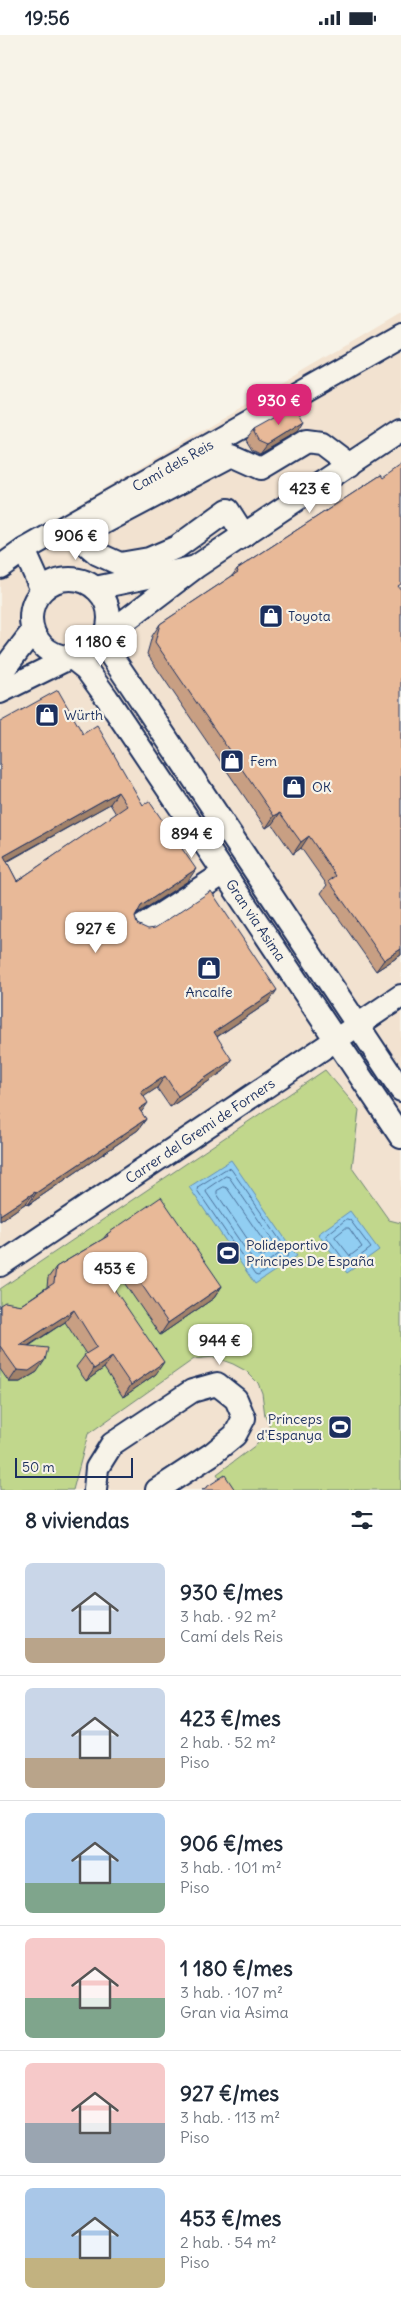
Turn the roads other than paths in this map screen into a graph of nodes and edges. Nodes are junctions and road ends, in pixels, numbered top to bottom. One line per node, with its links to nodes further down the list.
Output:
1 (401, 336): 5 (street, Camí dels Reis)
2 (401, 430): 3 (street)
3 (350, 465): 4 (street); 4 (street)
4 (244, 535): 6 (street)
5 (24, 550): 7 (street, Camí dels Reis); 9 (street)
6 (197, 566): 8 (street); 11 (street)
7 (0, 567)
8 (95, 588): 9 (street); 11 (street)
9 (42, 590): 10 (street)
10 (32, 632): 12 (street); 13 (street)
11 (104, 637): 12 (street); 18 (street, Gran via Asima)
12 (71, 658): 14 (street); 15 (street, Gran via Asima)
13 (0, 674)
14 (0, 692)
15 (224, 873): 16 (street); 19 (street, Gran via Asima)
16 (140, 928)
17 (401, 996): 18 (street, Carrer del Gremi de Forners)
18 (357, 1026): 19 (street, Carrer del Gremi de Forners); 20 (street, Gran via Asima)
19 (335, 1039): 21 (street, Gran via Asima); 22 (street, Carrer del Gremi de Forners)
20 (401, 1090)
21 (401, 1137)
22 (0, 1265)
23 (96, 1490): 24 (street)
24 (157, 1490)

